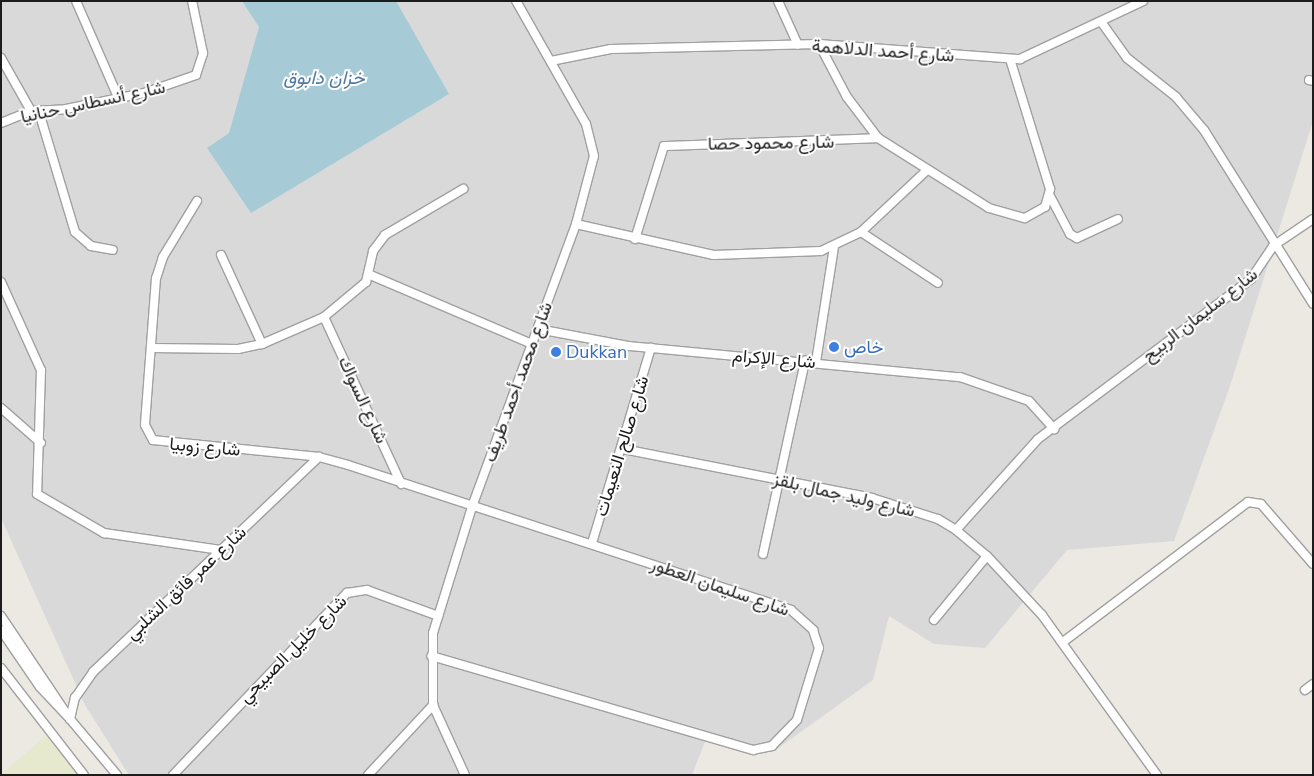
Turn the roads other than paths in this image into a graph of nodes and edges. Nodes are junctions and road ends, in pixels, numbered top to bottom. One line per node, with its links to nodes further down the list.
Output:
1 (76, 1): 12 (street)
2 (192, 1): 12 (street, شارع أنسطاس حنانيا)
3 (516, 1): 11 (street, شارع محمد أحمد طريف)
4 (778, 1): 8 (street)
5 (1143, 1): 6 (street, شارع أحمد الدلاهمة)
6 (1102, 23): 10 (street, شارع أحمد الدلاهمة); 25 (street)
7 (819, 44): 8 (street, شارع أحمد الدلاهمة); 10 (street, شارع أحمد الدلاهمة); 15 (street)
8 (798, 45): 11 (street, شارع أحمد الدلاهمة)
9 (1, 58): 13 (street)
10 (1010, 59): 18 (street)
11 (551, 61): 22 (street, شارع محمد أحمد طريف)
12 (118, 97): 13 (street, شارع أنسطاس حنانيا)
13 (35, 112): 14 (street, شارع أنسطاس حنانيا); 27 (street)
14 (1, 123)
15 (878, 138): 16 (street); 24 (street, شارع محمود حصا)
16 (926, 171): 18 (street); 23 (street)
17 (463, 189): 29 (street)
18 (1050, 196): 20 (street)
19 (197, 201): 37 (street, شارع زوبيا)
20 (1118, 219)
21 (1313, 219): 25 (street)
22 (576, 224): 24 (street); 34 (street, شارع محمد أحمد طريف)
23 (860, 232): 26 (street); 31 (street)
24 (634, 239): 26 (street)
25 (1273, 246): 32 (street); 42 (street, شارع سليمان الربيح)
26 (834, 247): 40 (street)
27 (113, 250)
28 (222, 255): 35 (street)
29 (368, 274): 33 (street); 36 (street)
30 (1, 282): 43 (street)
31 (938, 283)
32 (1313, 304)
33 (324, 317): 35 (street); 47 (street, شارع السواك)
34 (538, 330): 36 (street, شارع محمد أحمد طريف); 38 (street, شارع الإكرام)
35 (262, 344): 37 (street)
36 (532, 344): 48 (street, شارع محمد أحمد طريف)
37 (151, 348): 45 (street, شارع زوبيا)
38 (651, 348): 39 (street, شارع الإكرام); 44 (street, شارع صالح النعيمات)
39 (805, 361): 40 (street, شارع الإكرام); 46 (street)
40 (816, 362): 42 (street, شارع الإكرام)
41 (1, 408): 43 (street)
42 (1054, 428): 49 (street, شارع سليمان الربيح)
43 (41, 443): 51 (street)
44 (623, 449): 46 (street, شارع وليد جمال بلقز); 50 (street, شارع صالح النعيمات)
45 (319, 457): 47 (street, شارع زوبيا); 51 (street, شارع عمر فائق الشلبي)
46 (781, 479): 49 (street, شارع وليد جمال بلقز); 52 (street)
47 (402, 484): 48 (street, شارع زوبيا)
48 (474, 504): 50 (street, شارع سليمان العطور); 56 (street, شارع محمد أحمد طريف)
49 (956, 530): 53 (street, شارع وليد جمال بلقز)
50 (592, 543): 60 (street, شارع سليمان العطور)
51 (221, 550): 65 (street, شارع عمر فائق الشلبي)
52 (764, 554)
53 (987, 556): 57 (street); 59 (street, شارع وليد جمال بلقز)
54 (1313, 564): 59 (street)
55 (1, 616): 65 (street)
56 (438, 616): 60 (street, شارع محمد أحمد طريف); 68 (street, شارع خليل الصبيحي)
57 (934, 620)
58 (1, 630): 65 (street)
59 (1063, 642): 71 (street, شارع وليد جمال بلقز)
60 (430, 656): 64 (street, شارع محمد أحمد طريف)
61 (1, 668): 66 (street)
62 (1313, 684): 63 (street)
63 (1305, 690)
64 (432, 705): 69 (street); 70 (street, شارع محمد أحمد طريف)
65 (70, 719): 67 (street)
66 (84, 775)
67 (117, 775)
68 (173, 775)
69 (368, 775)
70 (465, 775)
71 (1157, 775)

